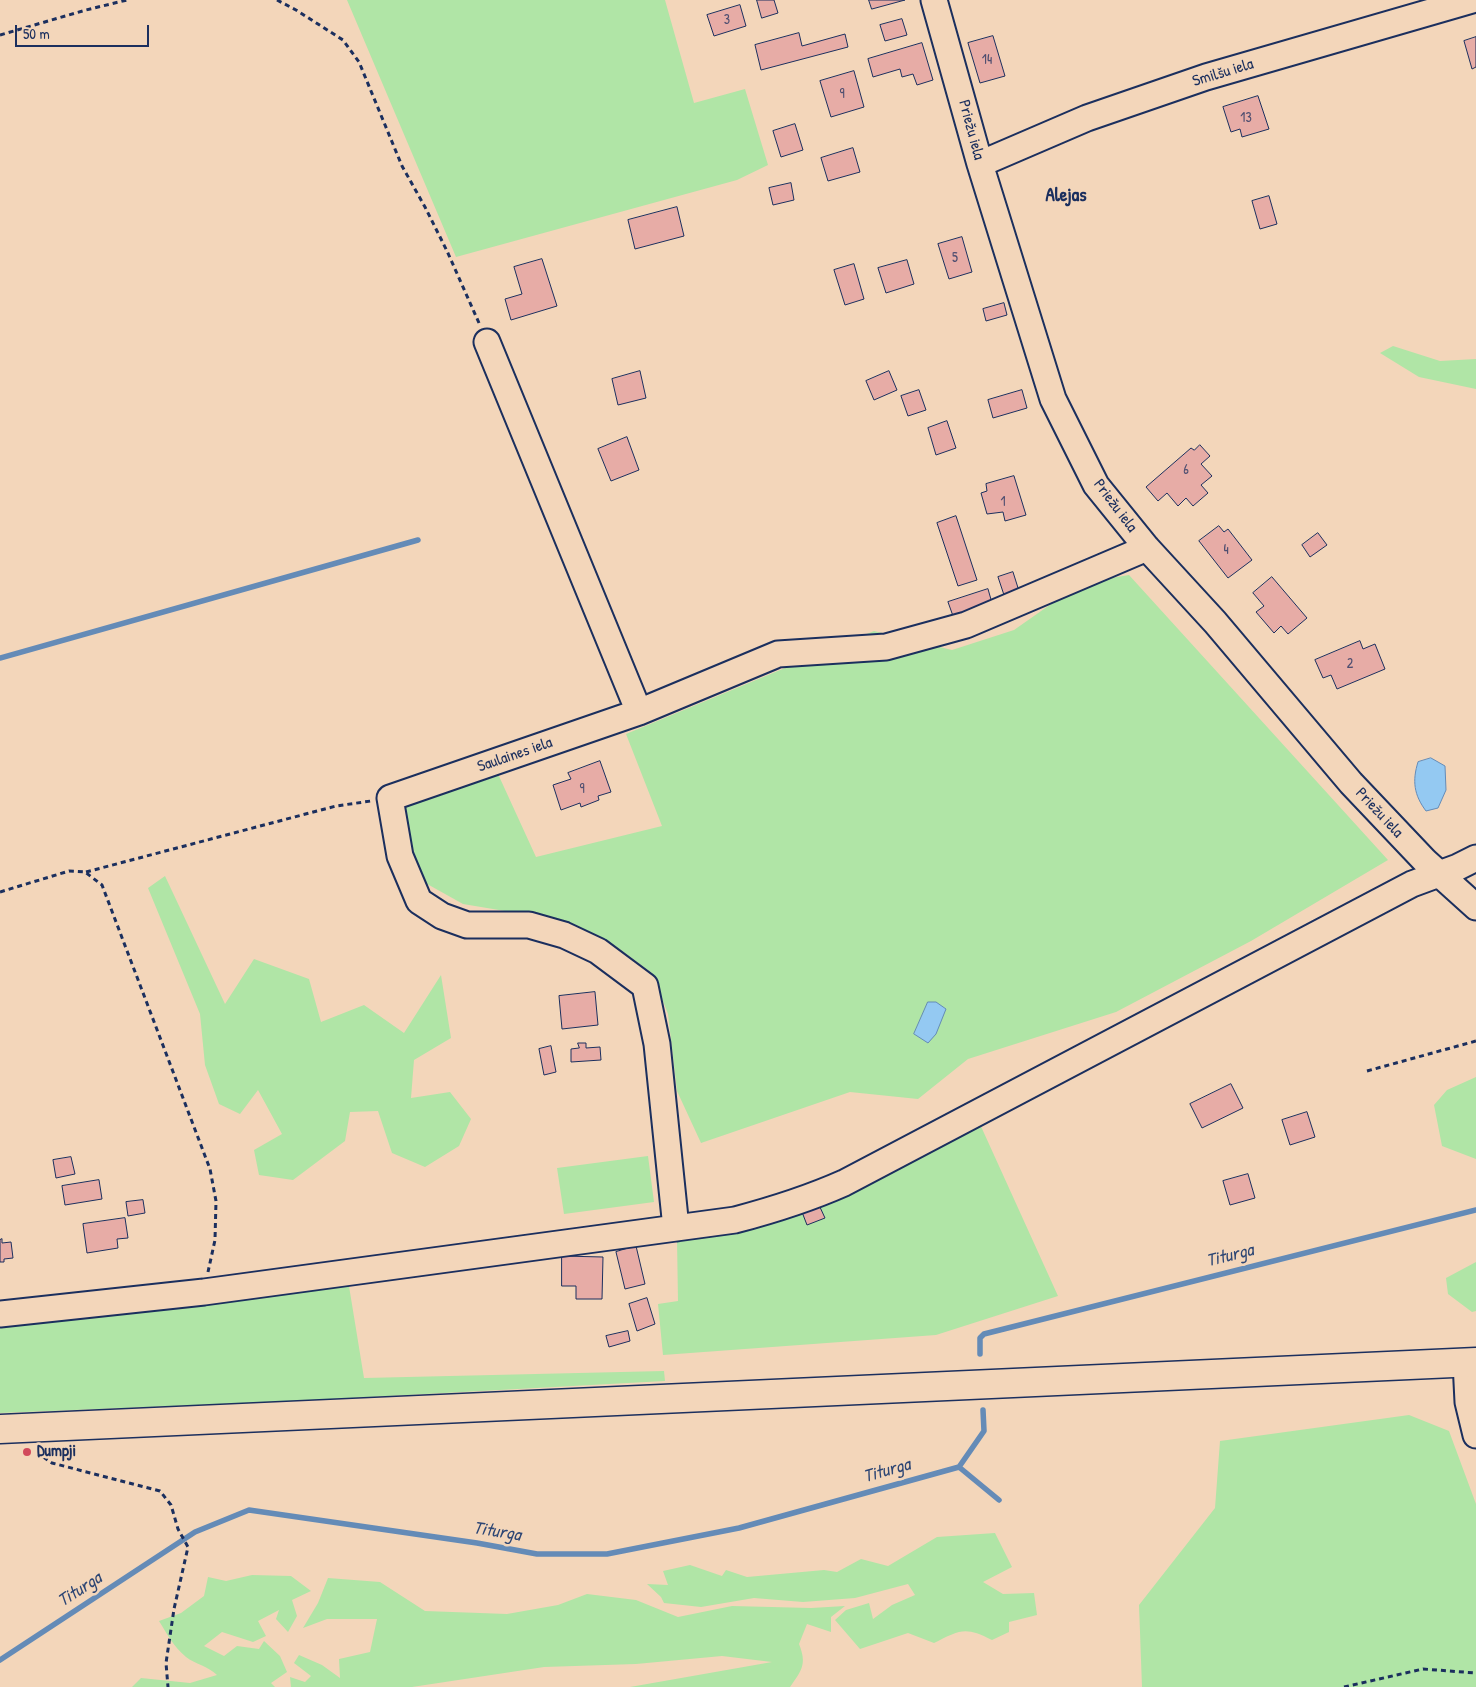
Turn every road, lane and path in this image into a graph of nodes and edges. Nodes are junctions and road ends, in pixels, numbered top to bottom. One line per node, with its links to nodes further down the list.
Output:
1 (127, 0): 5 (path)
2 (277, 0): 7 (path)
3 (934, 0): 6 (street, Priežu iela)
4 (1472, 0): 6 (street, Smilšu iela)
5 (0, 35)
6 (980, 164): 8 (street, Priežu iela)
7 (487, 342): 9 (street)
8 (1147, 548): 9 (street, Saulaines iela); 13 (street, Priežu iela)
9 (639, 712): 10 (street, Saulaines iela)
10 (390, 798): 12 (path); 18 (street)
11 (1476, 858): 13 (street)
12 (85, 872): 14 (path); 19 (path)
13 (1440, 874): 15 (street, Priežu iela); 18 (street)
14 (0, 892)
15 (1476, 906)
16 (1476, 1041): 17 (path)
17 (1367, 1071)
18 (676, 1228): 19 (street)
19 (204, 1292): 20 (street)
20 (0, 1314)
21 (1471, 1362): 22 (main road); 23 (street)
22 (0, 1429)
23 (1476, 1435)
24 (36, 1452): 26 (path)
25 (1476, 1673): 27 (path)
26 (168, 1687)
27 (1344, 1687)

